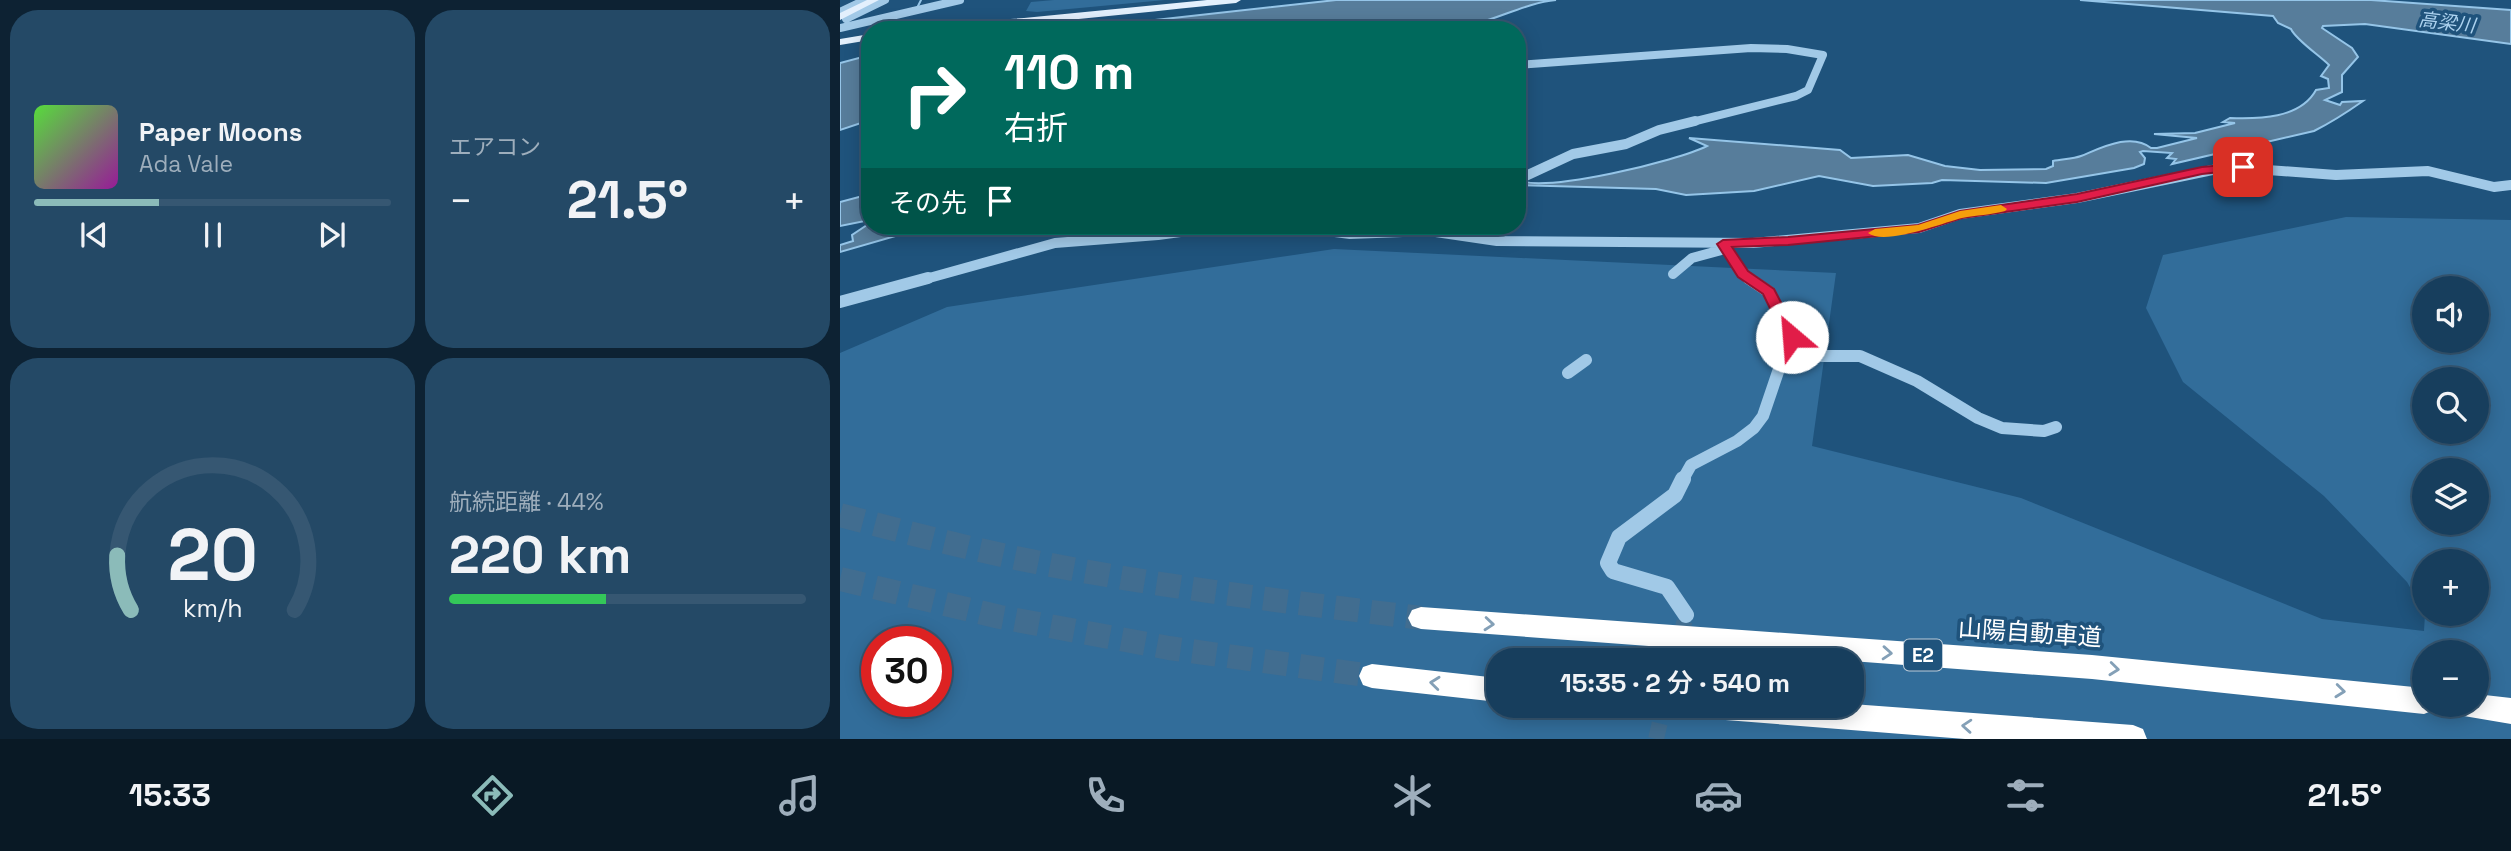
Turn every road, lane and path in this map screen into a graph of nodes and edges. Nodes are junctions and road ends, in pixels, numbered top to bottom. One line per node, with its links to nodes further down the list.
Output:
1 (865, 0): 8 (street)
2 (874, 0): 8 (main road)
3 (885, 0): 8 (street)
4 (927, 0): 7 (street)
5 (960, 0): 7 (street)
6 (1236, 0): 9 (main road)
7 (932, 7): 10 (street)
8 (842, 16)
9 (1059, 18): 11 (main road); 12 (main road)
10 (871, 21)
11 (1017, 21)
12 (1030, 21)
13 (861, 23): 14 (street)
14 (840, 28)
15 (861, 35): 16 (main road)
16 (840, 36)
17 (861, 37): 18 (main road)
18 (840, 42)
19 (1526, 64): 20 (street)
20 (1526, 176)
21 (2511, 185): 24 (street)
22 (1146, 235): 26 (street)
23 (1464, 235): 24 (street)
24 (1724, 246): 25 (street); 27 (street)
25 (1673, 274)
26 (840, 302)
27 (1794, 346): 30 (street); 31 (street)
28 (1586, 360): 29 (street)
29 (1568, 373)
30 (2056, 427)
31 (1686, 615)
32 (1421, 618): 35 (highway, 山陽自動車道 / E2, one-way to 35)
33 (1371, 676): 34 (highway, one-way to 33)
34 (1486, 689)
35 (2412, 700)
36 (2489, 708): 37 (highway)
37 (2511, 711)
38 (1864, 718): 39 (highway, one-way to 38)
39 (2133, 739)

